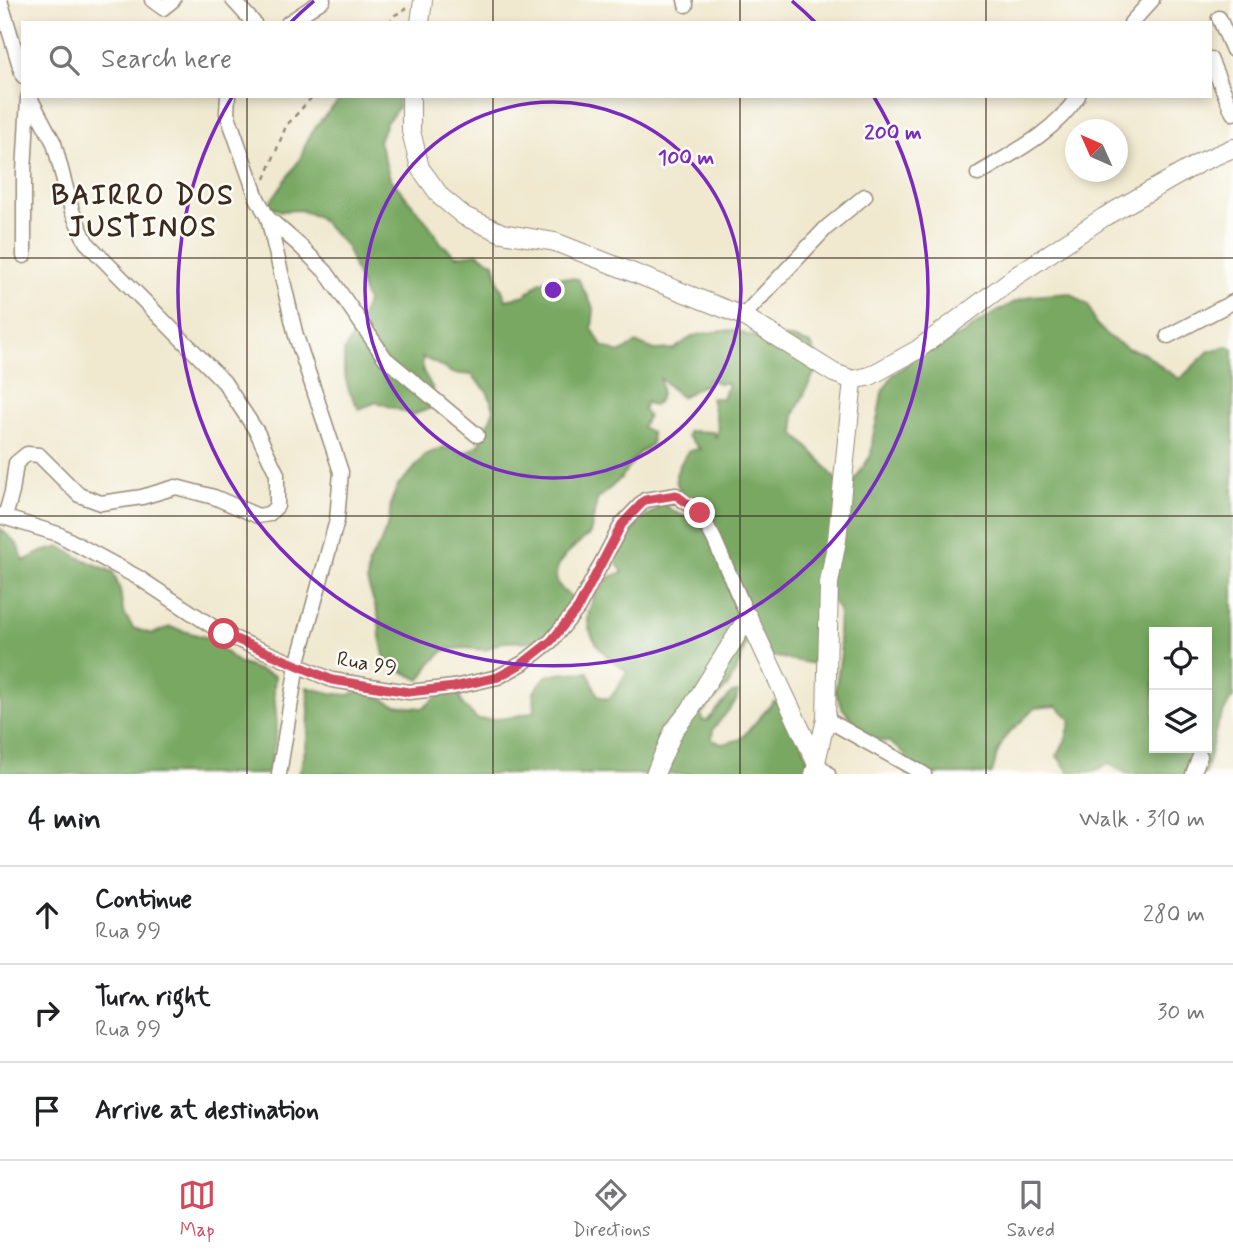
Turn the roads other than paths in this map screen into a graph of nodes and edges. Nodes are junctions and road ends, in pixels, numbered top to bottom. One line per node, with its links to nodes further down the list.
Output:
1 (0, 0): 15 (street)
2 (152, 0): 3 (street)
3 (173, 0)
4 (233, 0): 9 (street)
5 (323, 0): 10 (street)
6 (1152, 0): 12 (street)
7 (417, 2): 11 (street)
8 (1219, 18): 13 (street)
9 (252, 21)
10 (291, 21)
11 (420, 21)
12 (1133, 21)
13 (1233, 50)
14 (1212, 64): 21 (street)
15 (21, 69)
16 (29, 98): 26 (street)
17 (30, 98): 32 (street)
18 (228, 98): 25 (street)
19 (411, 98): 28 (street)
20 (1077, 98): 23 (street)
21 (1233, 113)
22 (1233, 148): 30 (street)
23 (978, 174)
24 (865, 196): 28 (street)
25 (268, 218): 31 (street); 34 (street)
26 (24, 256)
27 (1233, 302): 29 (street)
28 (743, 316): 30 (street)
29 (1168, 336)
30 (853, 380): 35 (street)
31 (477, 435)
32 (2, 517): 34 (street, Rua 99)
33 (748, 617): 34 (street, Rua 99); 37 (street); 39 (street)
34 (297, 665): 38 (street)
35 (826, 719): 37 (street); 40 (street)
36 (1200, 756): 41 (street)
37 (819, 770)
38 (279, 774)
39 (655, 774)
40 (924, 774)
41 (1193, 774)

